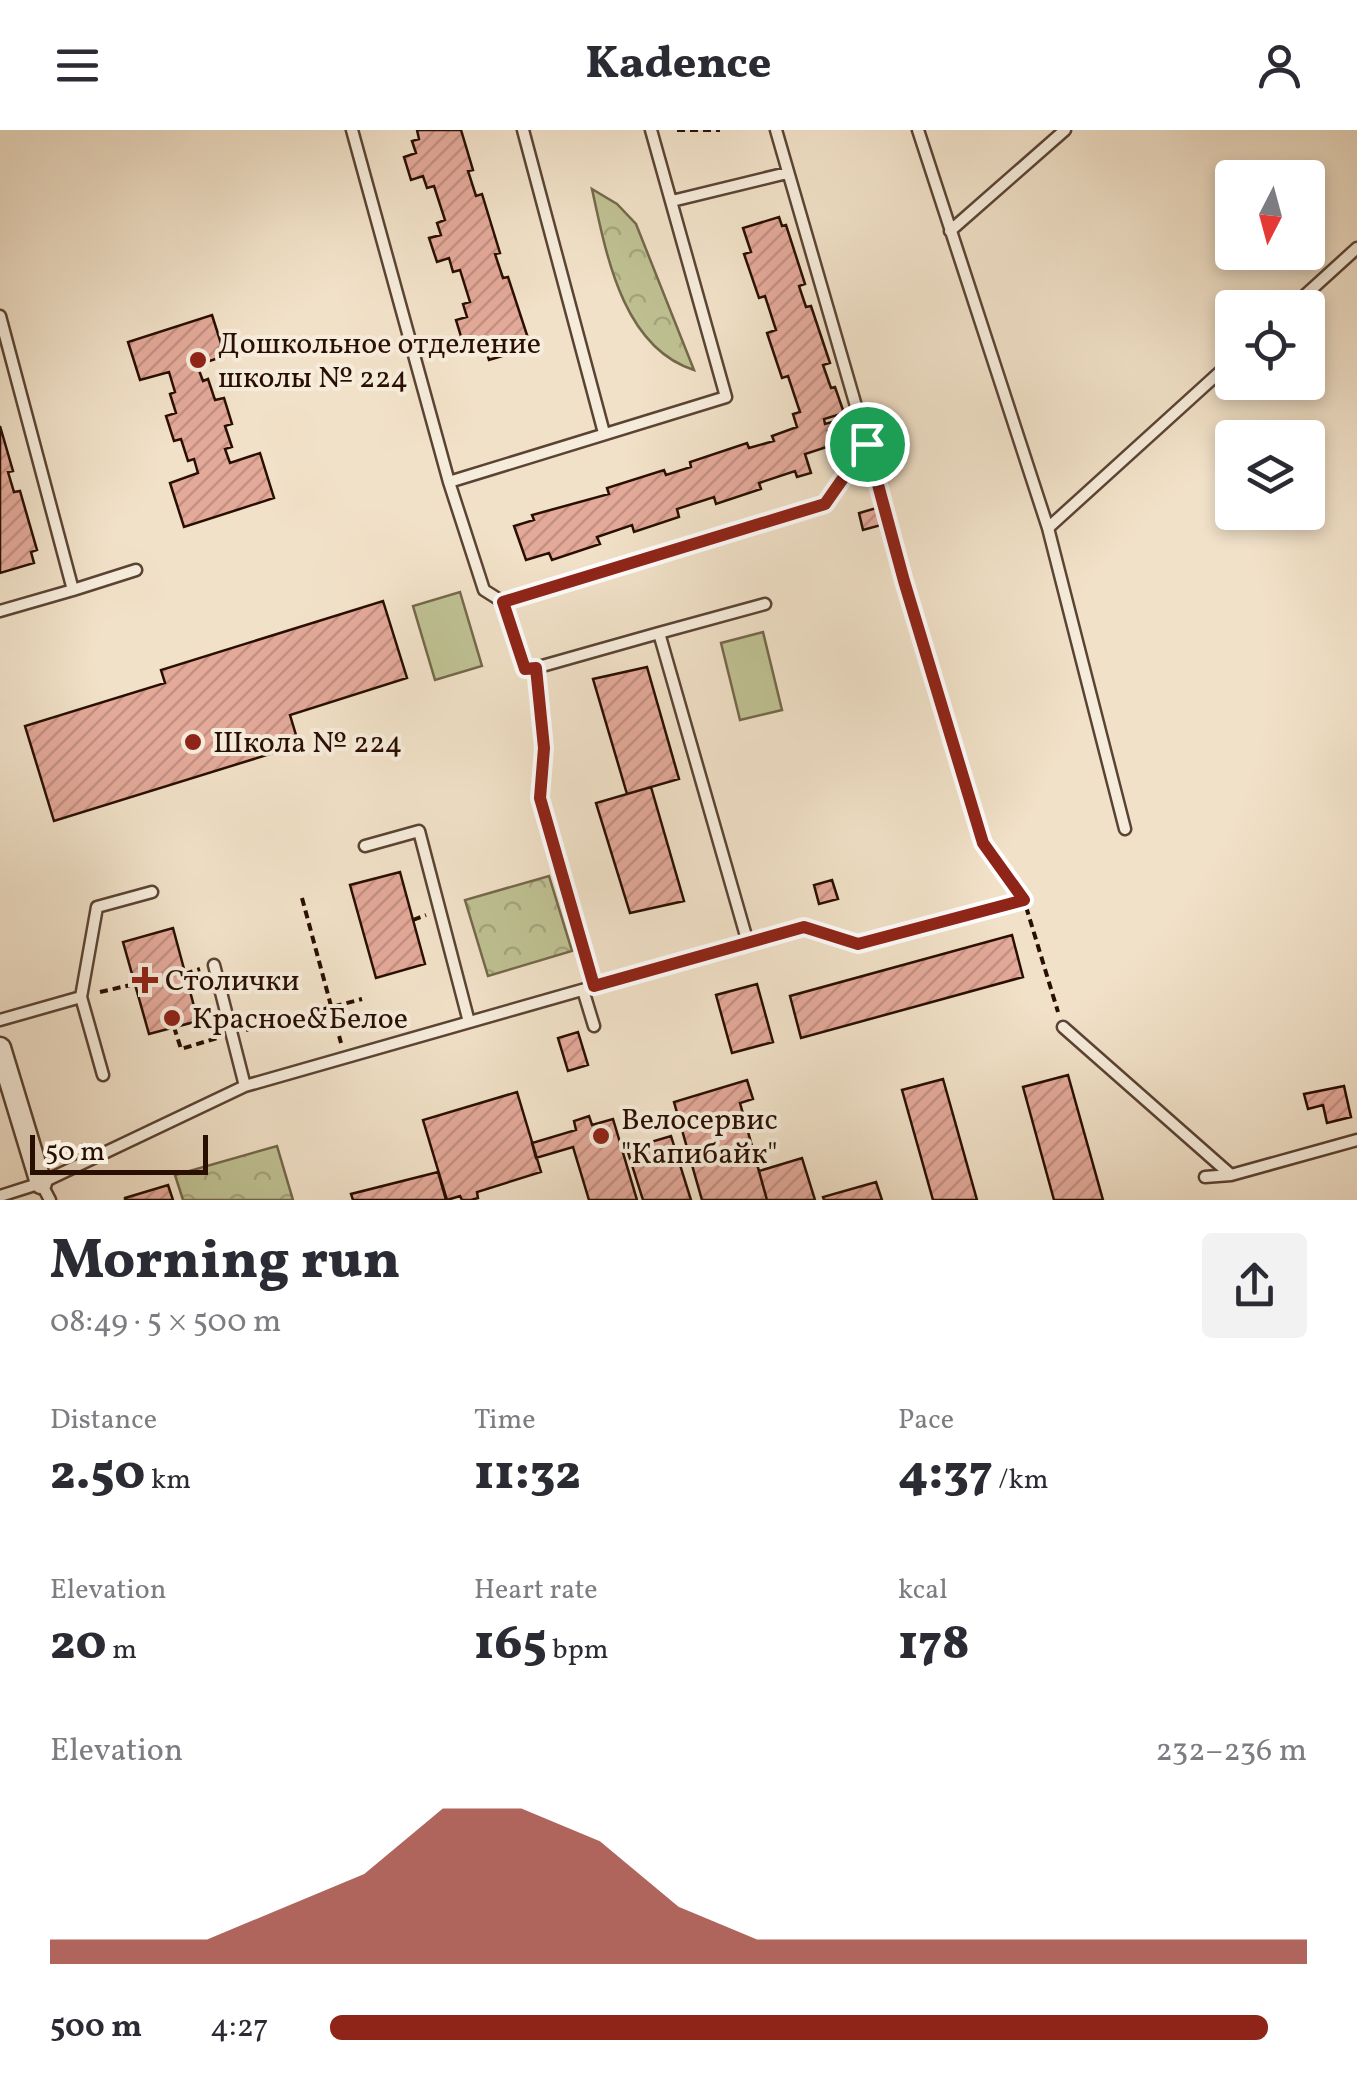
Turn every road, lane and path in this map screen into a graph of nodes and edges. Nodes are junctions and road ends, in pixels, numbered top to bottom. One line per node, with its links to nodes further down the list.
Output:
1 (352, 130): 18 (lane)
2 (523, 130): 16 (lane)
3 (651, 130): 10 (lane)
4 (676, 130): 5 (path)
5 (720, 130)
6 (776, 130): 9 (lane)
7 (918, 130): 11 (lane)
8 (1065, 130): 11 (lane)
9 (787, 173): 10 (lane); 17 (lane)
10 (672, 202): 16 (lane)
11 (950, 232): 19 (lane)
12 (1357, 248): 13 (lane)
13 (1311, 290)
14 (0, 316): 22 (lane)
15 (1215, 376): 19 (lane)
16 (604, 433): 18 (lane)
17 (867, 444): 21 (lane); 23 (lane)
18 (449, 482): 23 (lane)
19 (1048, 528): 28 (lane)
20 (136, 570): 22 (lane)
21 (904, 581): 32 (path)
22 (73, 590): 25 (lane)
23 (503, 602): 27 (path)
24 (765, 604): 26 (lane)
25 (0, 610)
26 (659, 633): 27 (lane); 34 (lane)
27 (536, 668): 37 (lane)
28 (1125, 829)
29 (365, 846): 42 (lane)
30 (152, 892): 38 (lane)
31 (302, 898): 40 (path)
32 (1024, 900): 33 (path); 45 (path)
33 (804, 927): 34 (lane)
34 (748, 943): 37 (lane)
35 (214, 965): 46 (lane)
36 (135, 984): 38 (path)
37 (588, 988): 42 (lane); 43 (lane)
38 (81, 997): 41 (lane); 49 (lane)
39 (362, 999): 40 (path)
40 (331, 1007): 46 (path); 48 (path)
41 (0, 1020)
42 (469, 1022): 48 (lane)
43 (594, 1026)
44 (174, 1027): 46 (path)
45 (1063, 1028): 52 (lane)
46 (232, 1034): 50 (lane)
47 (0, 1048): 54 (street)
48 (345, 1058): 50 (lane)
49 (104, 1075)
50 (245, 1086): 54 (lane)
51 (1357, 1140): 52 (lane)
52 (1231, 1176): 53 (lane)
53 (1205, 1177)
54 (46, 1192): 55 (lane)
55 (0, 1196)

